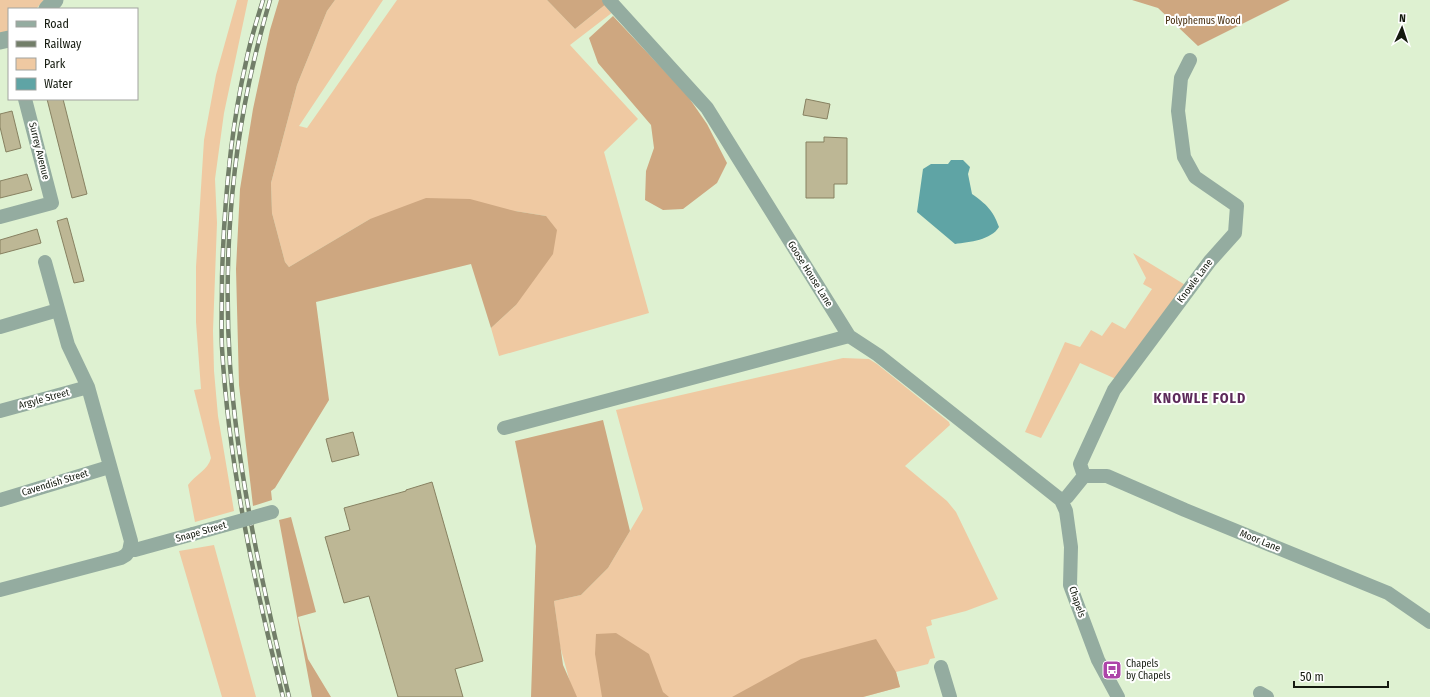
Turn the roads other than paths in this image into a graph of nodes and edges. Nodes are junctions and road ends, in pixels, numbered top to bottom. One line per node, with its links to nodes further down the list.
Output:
1 (55, 0): 3 (street)
2 (609, 0): 10 (street, Goose House Lane)
3 (48, 8)
4 (1190, 60): 15 (street, Knowle Lane)
5 (25, 100): 6 (street, Surrey Avenue)
6 (0, 217)
7 (45, 262): 8 (street)
8 (58, 310): 9 (street); 11 (street)
9 (0, 327)
10 (849, 336): 13 (street); 17 (street, Goose House Lane)
11 (88, 387): 12 (street, Argyle Street); 14 (street)
12 (0, 411)
13 (504, 428)
14 (109, 467): 16 (street, Cavendish Street); 19 (street)
15 (1084, 476): 17 (street); 21 (street, Moor Lane)
16 (0, 500)
17 (1061, 500): 24 (street, Chapels)
18 (272, 512): 19 (street, Snape Street, bridge)
19 (130, 550): 20 (street, Snape Street)
20 (0, 590)
21 (1430, 622)
22 (942, 667): 23 (street)
23 (950, 697)
24 (1118, 697)

